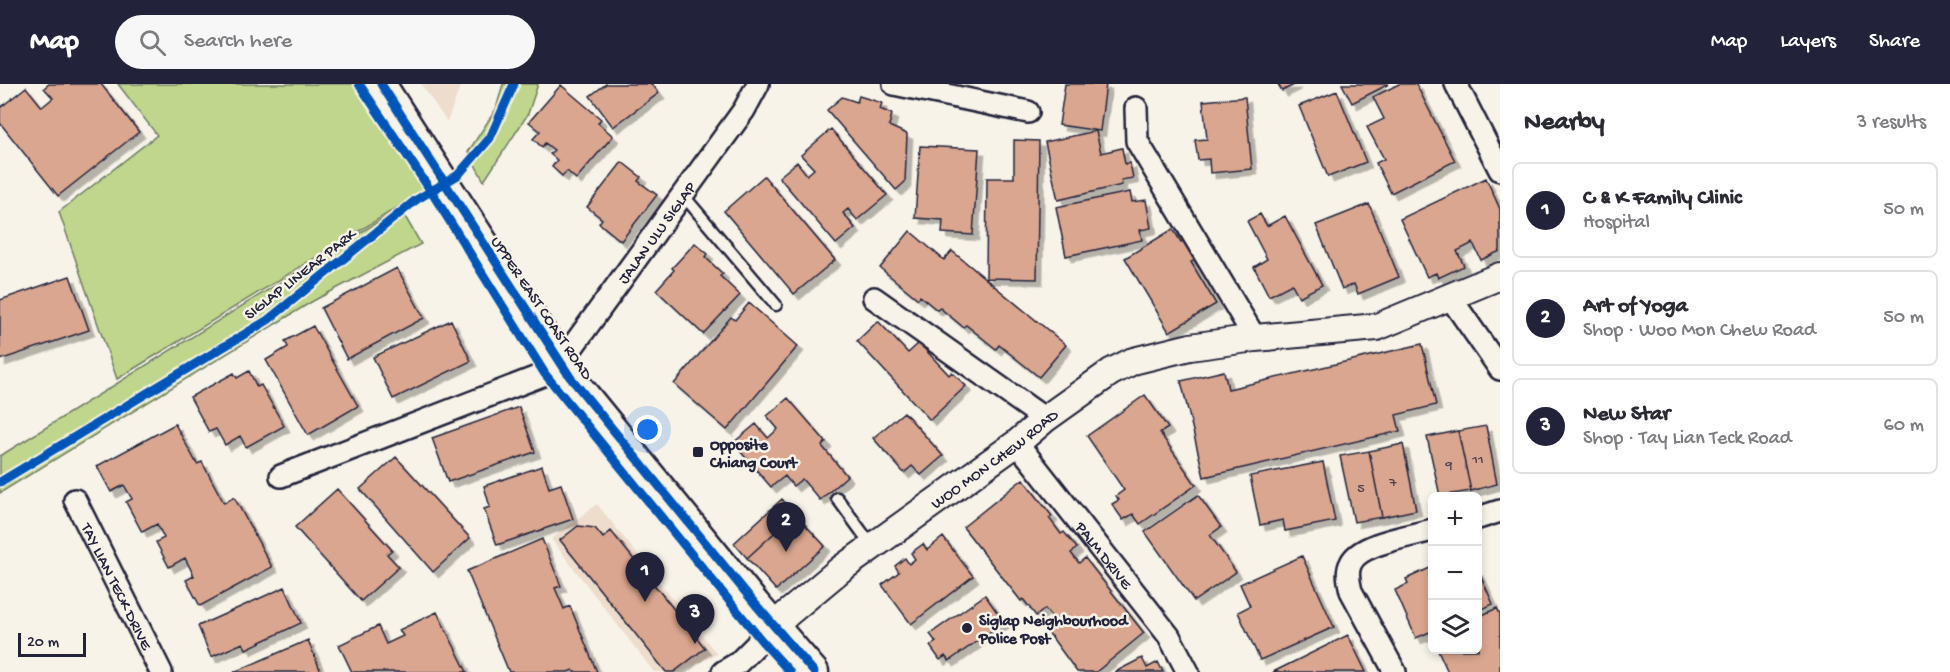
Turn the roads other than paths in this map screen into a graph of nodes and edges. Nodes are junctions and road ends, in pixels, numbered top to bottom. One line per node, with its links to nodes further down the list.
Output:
1 (359, 84): 15 (main road, UPPER EAST COAST ROAD)
2 (381, 84): 15 (main road, UPPER EAST COAST ROAD)
3 (758, 84): 9 (street, JALAN ULU SIGLAP)
4 (894, 84): 7 (street)
5 (1456, 84): 8 (street)
6 (1136, 108): 14 (street)
7 (1028, 112)
8 (1500, 170)
9 (683, 195): 13 (lane); 15 (street, JALAN ULU SIGLAP)
10 (1500, 276): 11 (street, WOO MON CHEW ROAD)
11 (1450, 297): 14 (street, WOO MON CHEW ROAD); 16 (street)
12 (874, 298): 17 (street)
13 (776, 305)
14 (1256, 338): 17 (street, WOO MON CHEW ROAD)
15 (553, 369): 19 (street); 26 (main road, UPPER EAST COAST ROAD)
16 (1500, 369)
17 (1045, 420): 18 (street, WOO MON CHEW ROAD)
18 (1017, 443): 25 (street, WOO MON CHEW ROAD); 31 (street, PALM DRIVE)
19 (281, 476)
20 (837, 498): 25 (lane)
21 (75, 501): 27 (street, TAY LIAN TECK DRIVE)
22 (1500, 511): 23 (street)
23 (1482, 517)
24 (1428, 531): 32 (street)
25 (873, 546): 26 (street, WOO MON CHEW ROAD)
26 (768, 633): 28 (street); 29 (main road, UPPER EAST COAST ROAD); 30 (main road, UPPER EAST COAST ROAD)
27 (161, 672)
28 (723, 672)
29 (790, 672)
30 (813, 672)
31 (1188, 672)
32 (1395, 672)

